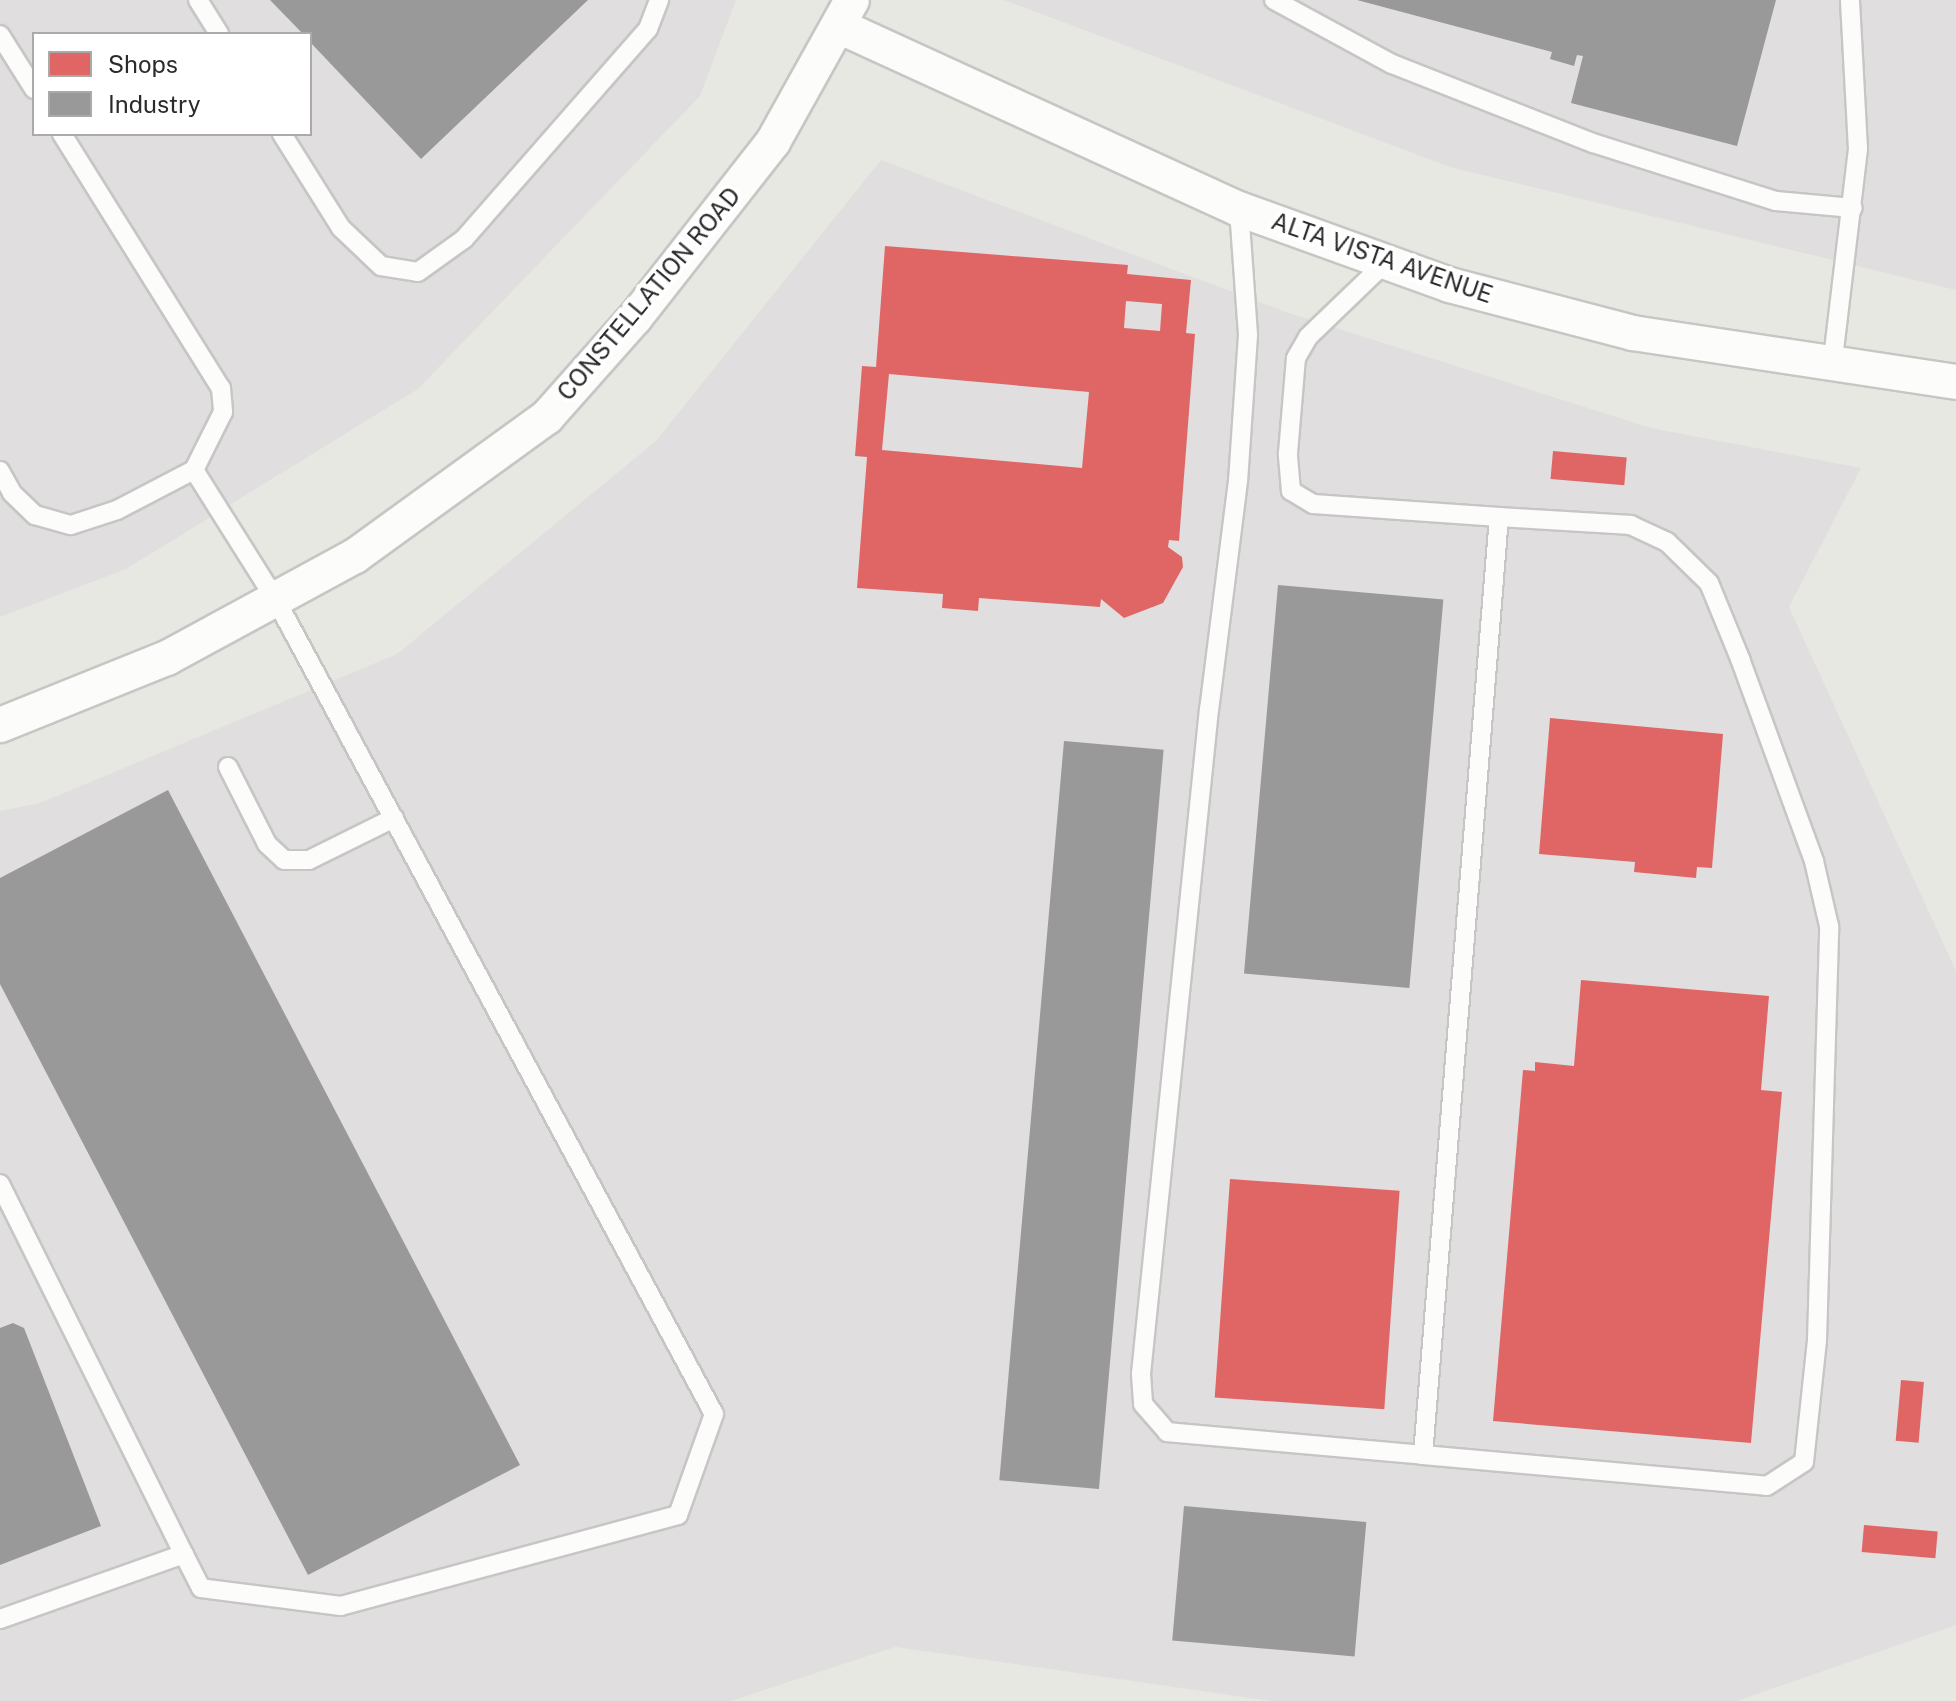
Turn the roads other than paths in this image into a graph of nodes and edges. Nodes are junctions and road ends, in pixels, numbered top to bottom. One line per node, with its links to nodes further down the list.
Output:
1 (198, 0): 6 (lane)
2 (659, 0): 10 (lane)
3 (1274, 0): 11 (lane)
4 (1850, 0): 11 (lane)
5 (845, 8): 12 (street, ALTA VISTA AVENUE); 19 (street, CONSTELLATION ROAD)
6 (218, 32)
7 (0, 35): 8 (lane)
8 (32, 86)
9 (63, 136): 16 (lane)
10 (283, 136)
11 (1853, 208): 14 (lane)
12 (1239, 209): 13 (street, ALTA VISTA AVENUE); 24 (lane)
13 (1386, 262): 14 (street, ALTA VISTA AVENUE); 18 (lane)
14 (1832, 367): 15 (street, ALTA VISTA AVENUE)
15 (1956, 382)
16 (194, 470): 17 (lane); 19 (lane)
17 (0, 471)
18 (1499, 517): 24 (lane); 24 (lane)
19 (276, 600): 20 (street, CONSTELLATION ROAD); 22 (lane)
20 (0, 725)
21 (228, 767): 22 (lane)
22 (394, 818): 25 (lane)
23 (0, 1184): 25 (lane)
24 (1423, 1455)
25 (184, 1554): 26 (lane)
26 (0, 1619)

